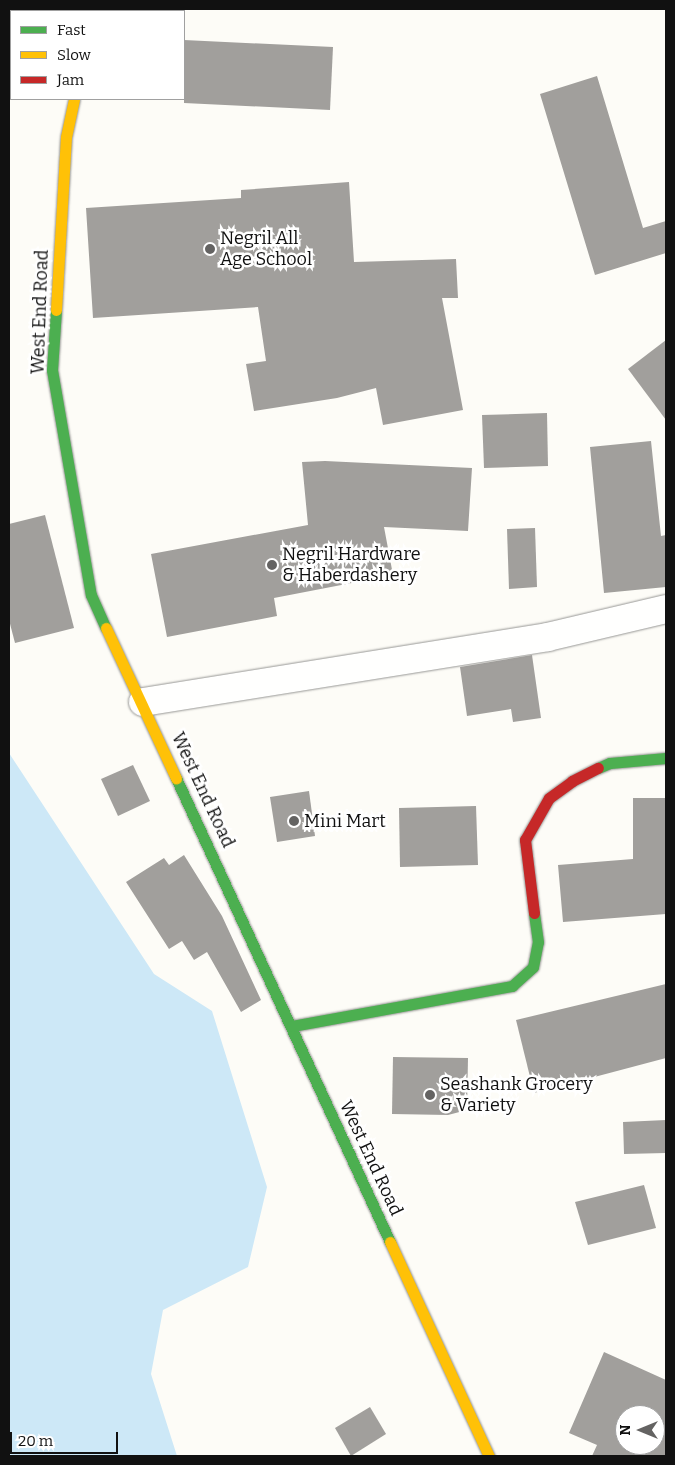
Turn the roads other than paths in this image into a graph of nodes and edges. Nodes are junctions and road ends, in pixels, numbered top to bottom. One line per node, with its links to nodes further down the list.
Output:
1 (74, 100): 3 (main road, West End Road)
2 (666, 610): 3 (street)
3 (143, 702): 5 (main road, West End Road)
4 (666, 758): 5 (main road)
5 (292, 1026): 6 (main road, West End Road)
6 (489, 1456)

